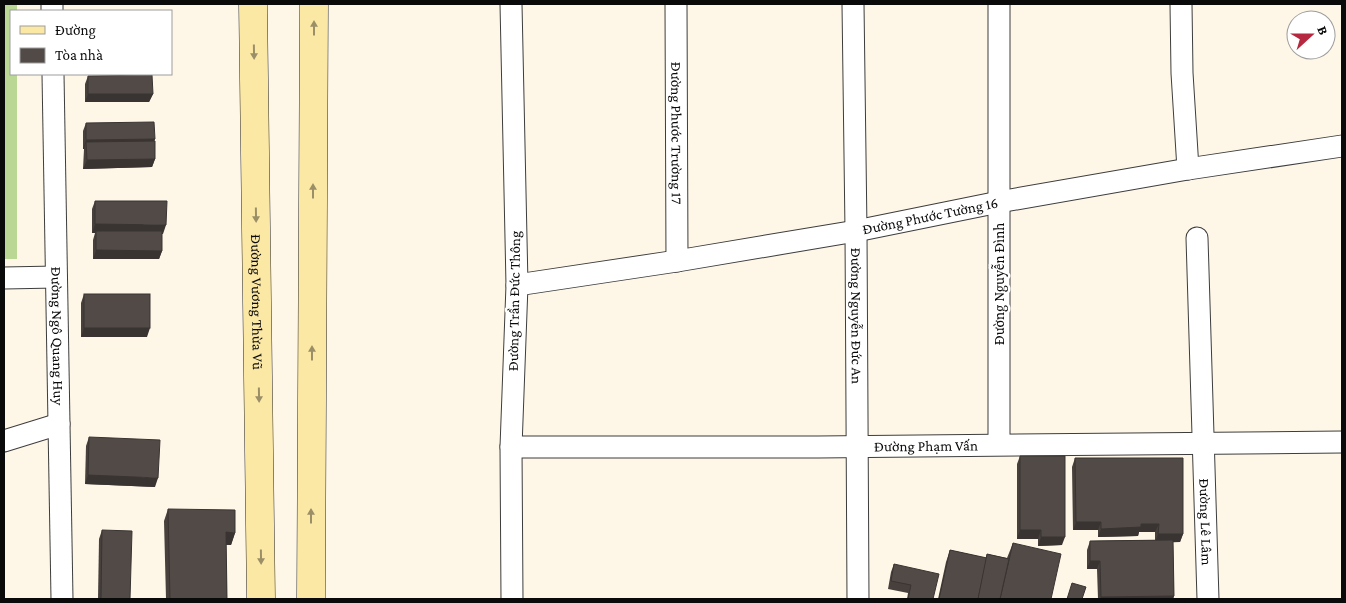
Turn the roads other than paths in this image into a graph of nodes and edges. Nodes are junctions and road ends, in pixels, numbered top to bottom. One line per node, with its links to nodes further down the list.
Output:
1 (253, 4): 26 (street, Đường Vương Thừa Vũ, one-way to 26)
2 (314, 4): 27 (street, one-way to 2)
3 (511, 4): 17 (street, Đường Trần Đức Thông)
4 (676, 4): 14 (street, Đường Phước Trường 17)
5 (853, 4): 12 (street, Đường Nguyễn Đức An)
6 (999, 4): 11 (street, Đường Nguyễn Đình)
7 (1181, 4): 10 (street)
8 (53, 75): 15 (street, Đường Ngô Quang Huy)
9 (1342, 146): 10 (street, Đường Phước Tường 16)
10 (1188, 170): 11 (street, Đường Phước Tường 16)
11 (999, 202): 12 (street, Đường Phước Tường 16); 22 (street, Đường Nguyễn Đình)
12 (856, 231): 14 (street, Đường Phước Tường 16); 23 (street, Đường Nguyễn Đức An)
13 (1197, 238): 21 (street, Đường Lê Lâm)
14 (677, 260): 17 (street, Đường Phước Tường 16)
15 (56, 277): 16 (street); 18 (street, Đường Ngô Quang Huy)
16 (4, 278)
17 (517, 285): 24 (street, Đường Trần Đức Thông)
18 (59, 424): 19 (street); 25 (street, Đường Ngô Quang Huy)
19 (4, 441)
20 (1342, 442): 21 (street, Đường Phạm Vấn)
21 (1203, 443): 22 (street, Đường Phạm Vấn); 30 (street, Đường Lê Lâm)
22 (999, 444): 23 (street, Đường Phạm Vấn)
23 (857, 446): 24 (street, Đường Phạm Vấn); 29 (street, Đường Nguyễn Đức An)
24 (511, 447): 28 (street, Đường Trần Đức Thông)
25 (62, 599)
26 (261, 599)
27 (311, 599)
28 (512, 599)
29 (858, 599)
30 (1208, 599)

